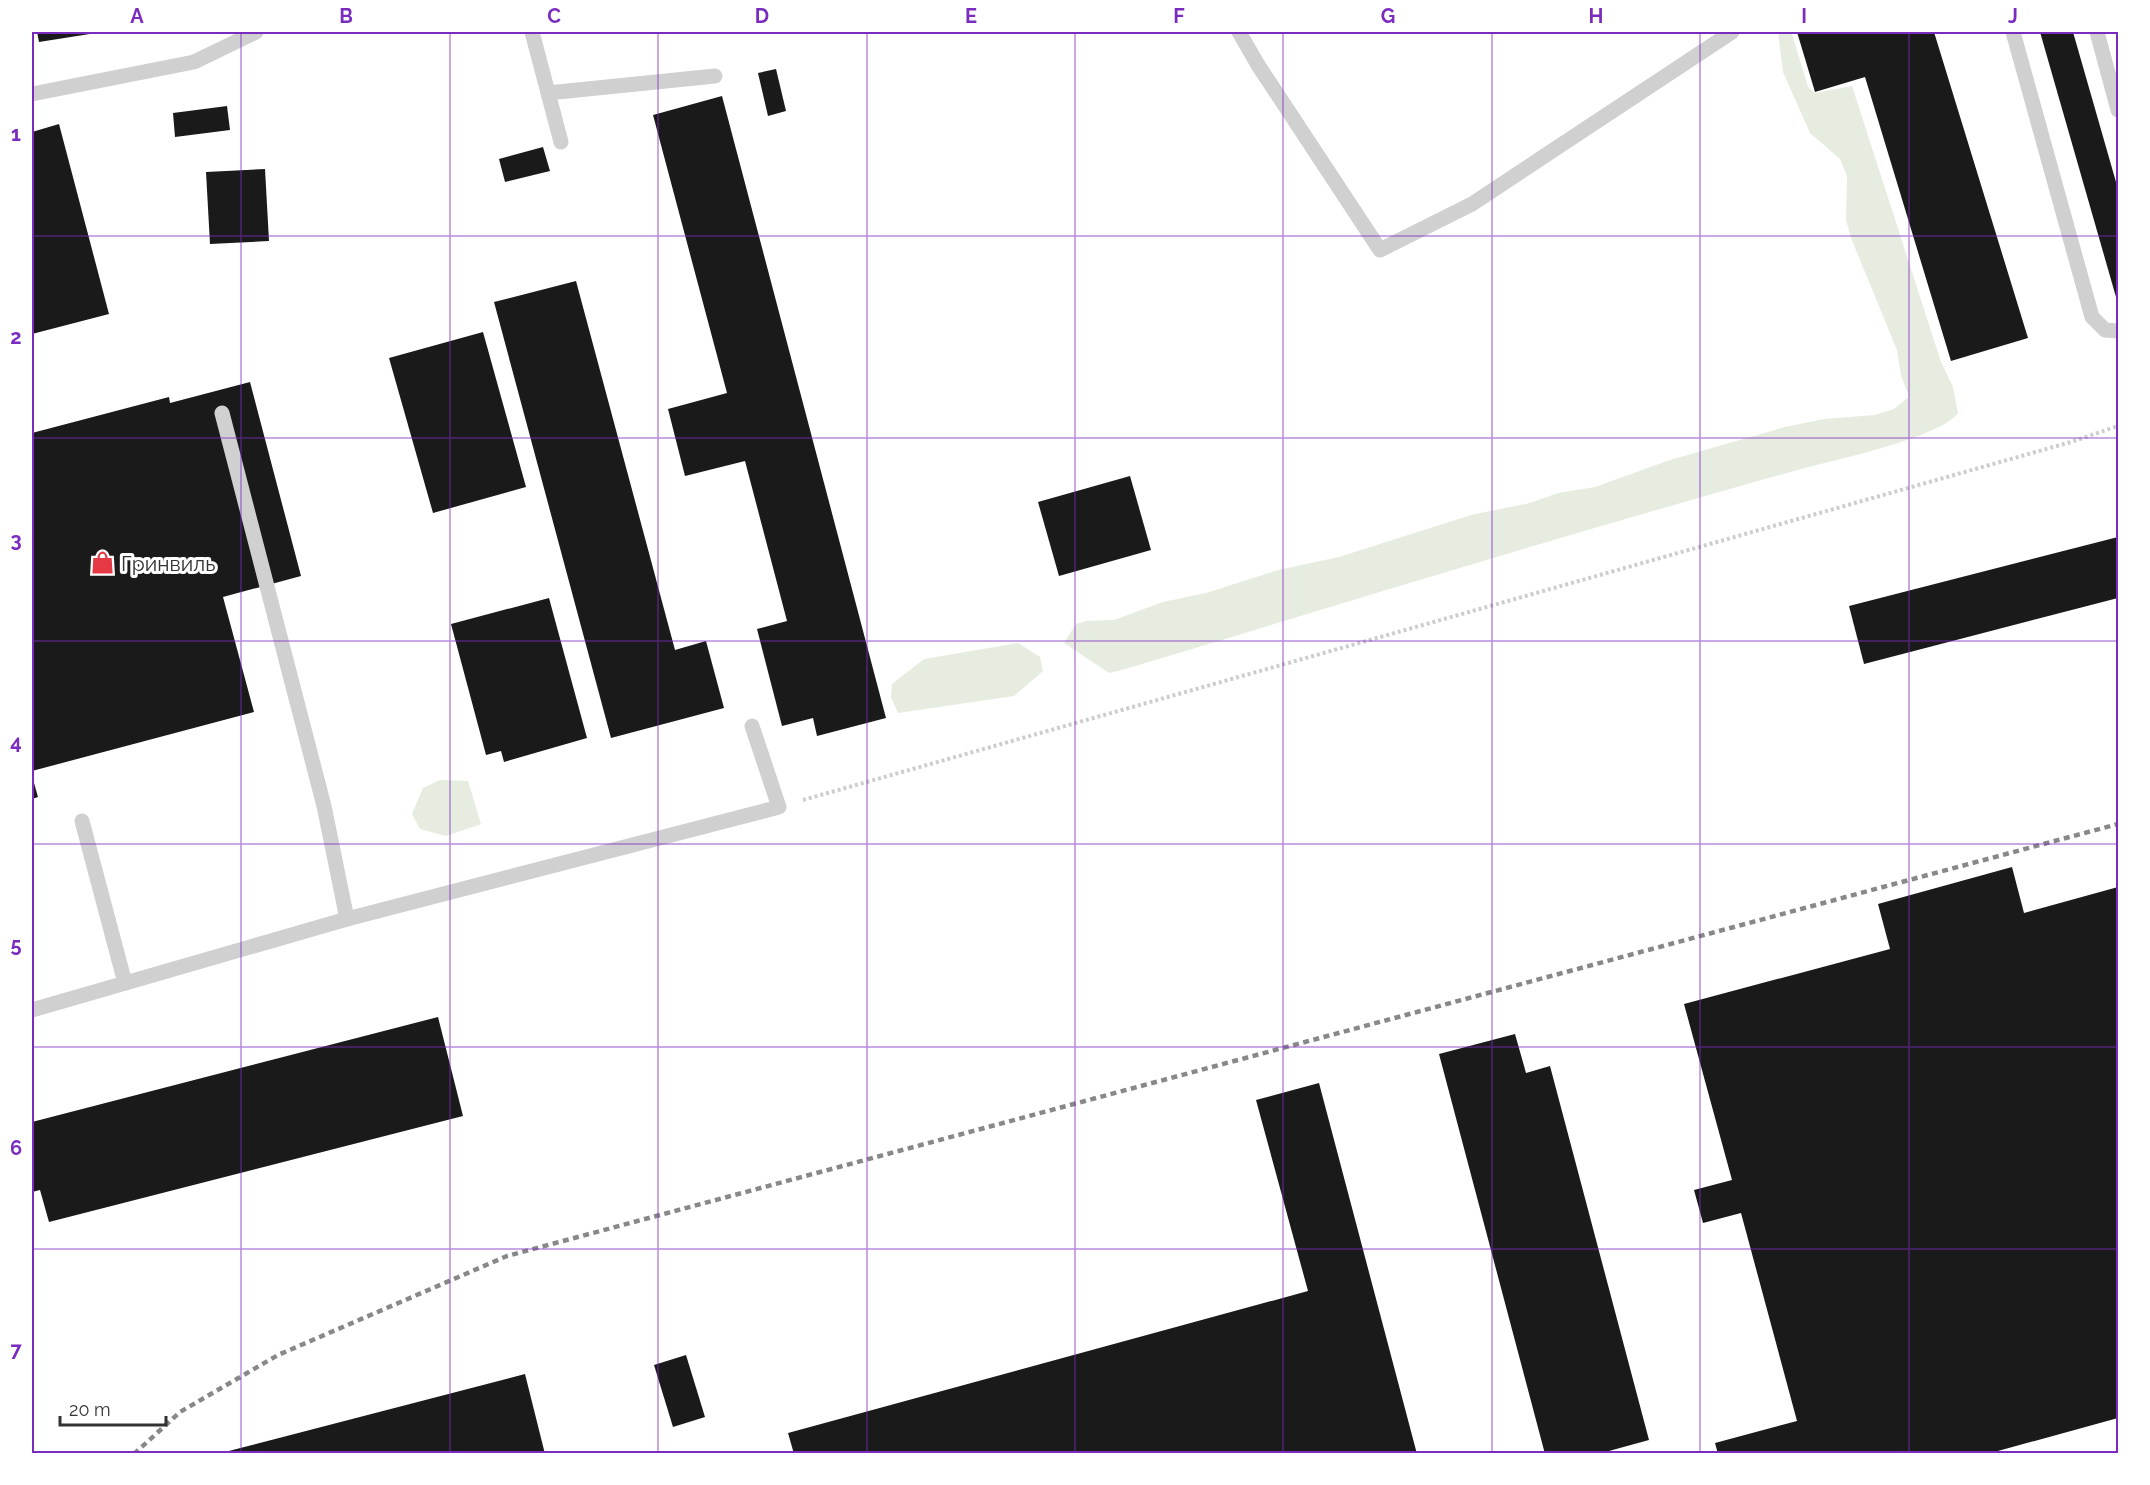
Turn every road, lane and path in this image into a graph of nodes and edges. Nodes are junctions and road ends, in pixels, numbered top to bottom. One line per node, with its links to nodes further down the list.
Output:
1 (256, 32): 9 (lane)
2 (532, 32): 8 (lane)
3 (1239, 32): 4 (lane)
4 (1732, 32)
5 (2013, 32): 12 (lane)
6 (2097, 32): 10 (lane)
7 (715, 76): 8 (lane)
8 (548, 93): 11 (lane)
9 (32, 94)
10 (2118, 110)
11 (561, 142)
12 (2118, 331)
13 (222, 413): 18 (lane)
14 (2118, 426): 16 (path)
15 (753, 726): 16 (lane)
16 (779, 807): 18 (lane)
17 (82, 821): 19 (lane)
18 (347, 919): 19 (lane)
19 (124, 983): 20 (lane)
20 (32, 1011)

